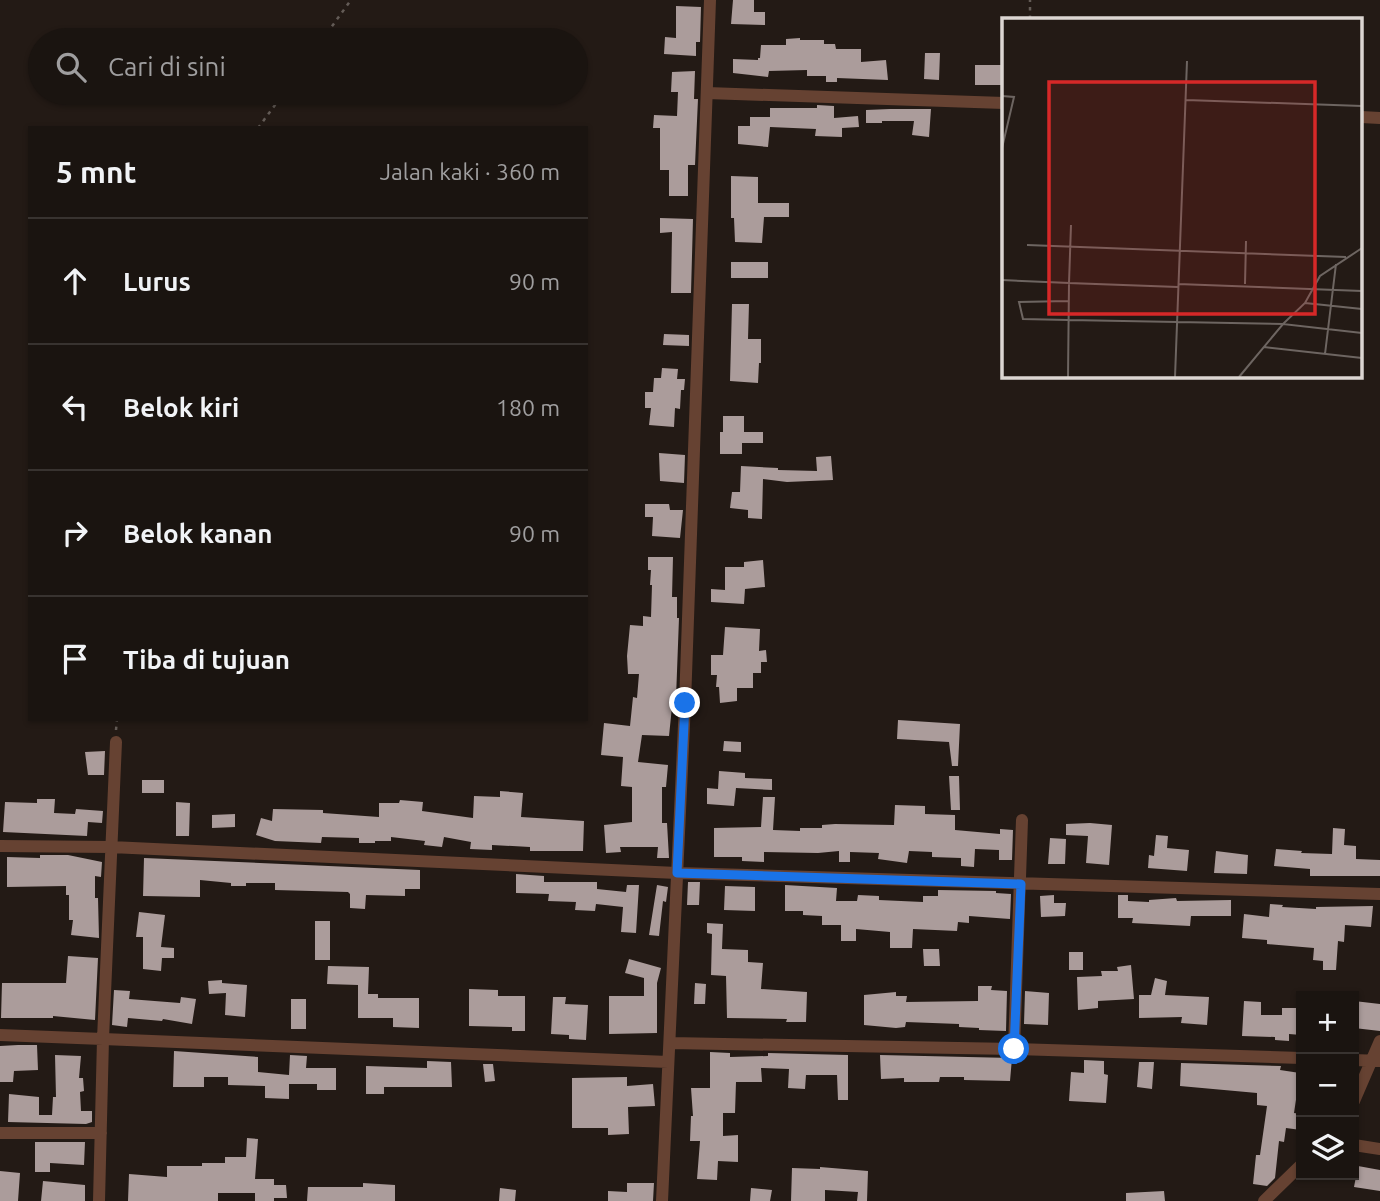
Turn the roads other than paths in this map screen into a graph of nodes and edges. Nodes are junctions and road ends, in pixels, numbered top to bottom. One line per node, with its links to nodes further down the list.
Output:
1 (710, 0): 2 (street)
2 (707, 93): 3 (street); 10 (street)
3 (1002, 103)
4 (1362, 117): 5 (street)
5 (1380, 118)
6 (116, 741): 9 (street)
7 (1022, 820): 11 (street)
8 (0, 846): 9 (street)
9 (111, 848): 10 (street); 14 (street)
10 (677, 873): 11 (street); 16 (street)
11 (1021, 884): 12 (street); 17 (street)
12 (1380, 894)
13 (0, 1035): 14 (street)
14 (103, 1039): 20 (street); 23 (street)
15 (1380, 1041): 19 (street)
16 (670, 1043): 17 (street); 20 (street)
17 (1014, 1049): 18 (street)
18 (1296, 1058)
19 (1375, 1060): 21 (street)
20 (668, 1062): 28 (street)
21 (1359, 1091)
22 (0, 1133): 23 (street)
23 (101, 1133): 27 (street)
24 (1359, 1146): 25 (street)
25 (1380, 1149)
26 (1296, 1170): 29 (street)
27 (99, 1201)
28 (662, 1201)
29 (1264, 1201)

